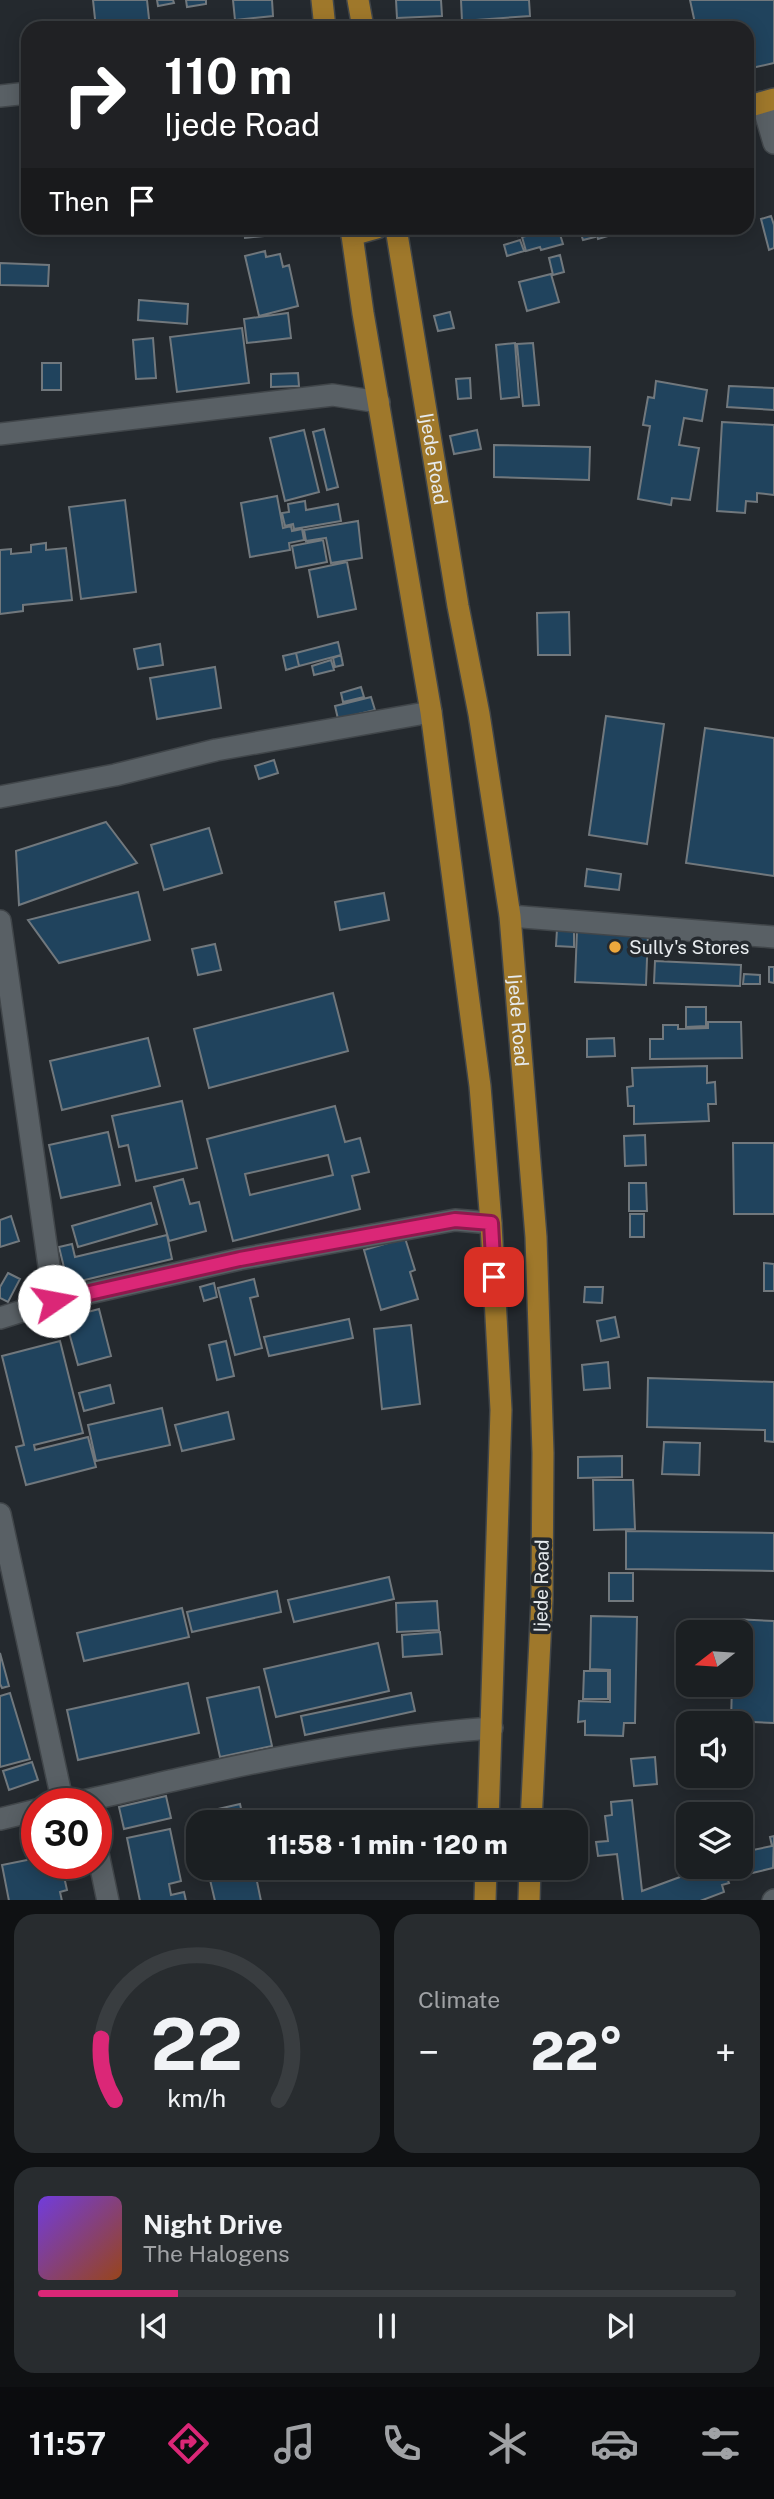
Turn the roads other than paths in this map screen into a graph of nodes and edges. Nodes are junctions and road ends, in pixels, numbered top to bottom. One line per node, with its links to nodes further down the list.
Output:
1 (323, 0): 3 (main road)
2 (358, 0): 4 (main road)
3 (324, 21)
4 (362, 21)
5 (21, 94): 6 (street)
6 (0, 96)
7 (761, 103): 8 (street)
8 (774, 143)
9 (352, 235): 11 (main road)
10 (397, 235): 15 (main road, Ijede Road)
11 (379, 402): 12 (street); 13 (main road)
12 (0, 434)
13 (431, 712): 14 (street); 18 (main road)
14 (0, 797)
15 (510, 916): 17 (street); 26 (main road, Ijede Road)
16 (0, 921): 19 (street)
17 (774, 937)
18 (491, 1223): 19 (street); 22 (main road)
19 (54, 1301): 20 (street)
20 (0, 1318)
21 (0, 1514): 23 (street)
22 (492, 1728): 24 (street); 25 (main road)
23 (72, 1788)
24 (112, 1795)
25 (489, 1810)
26 (532, 1810)
27 (21, 1814): 28 (street)
28 (0, 1819)
29 (104, 1879): 32 (street)
30 (486, 1880): 33 (main road)
31 (530, 1880): 34 (main road)
32 (108, 1900)
33 (485, 1900)
34 (529, 1900)

